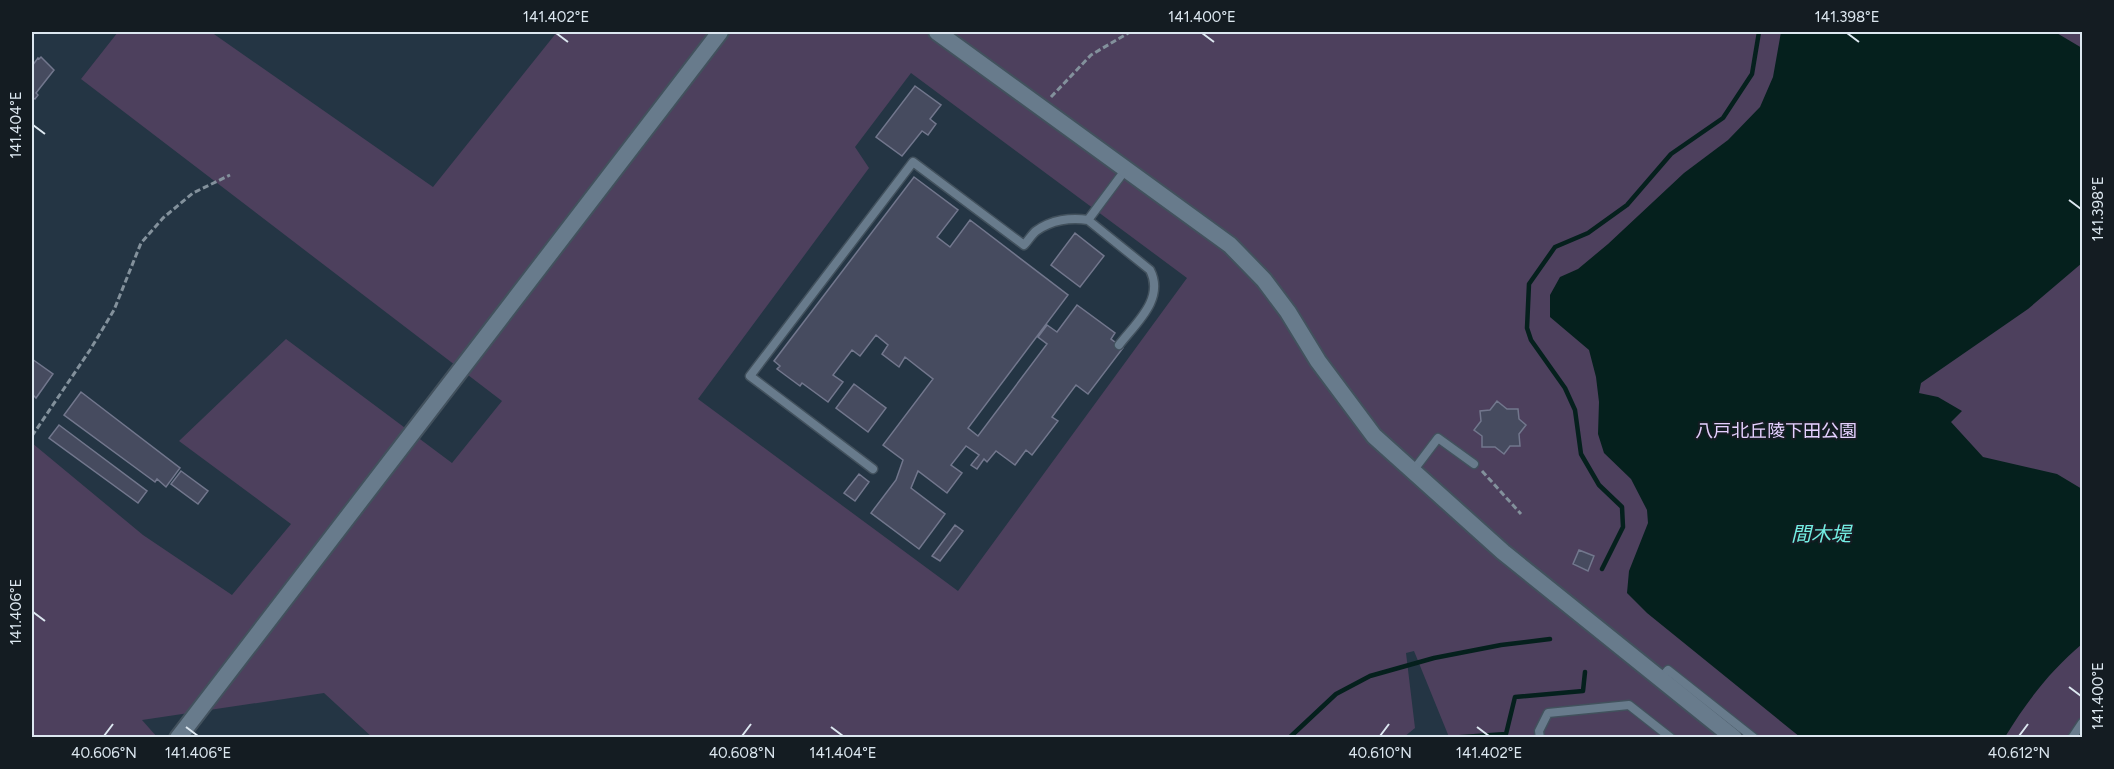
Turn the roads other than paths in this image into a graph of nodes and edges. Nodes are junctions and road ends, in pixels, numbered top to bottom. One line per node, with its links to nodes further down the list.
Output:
1 (720, 32): 12 (street)
2 (937, 32): 3 (street)
3 (1126, 169): 4 (lane); 8 (street)
4 (1088, 220): 5 (lane); 7 (lane)
5 (1119, 345)
6 (1474, 464): 8 (lane)
7 (873, 469)
8 (1413, 471): 9 (street)
9 (1661, 678): 11 (street); 15 (lane)
10 (2082, 723): 16 (lane)
11 (1726, 735)
12 (178, 738)
13 (1540, 738): 14 (lane)
14 (1671, 738)
15 (1754, 738)
16 (2072, 738)

